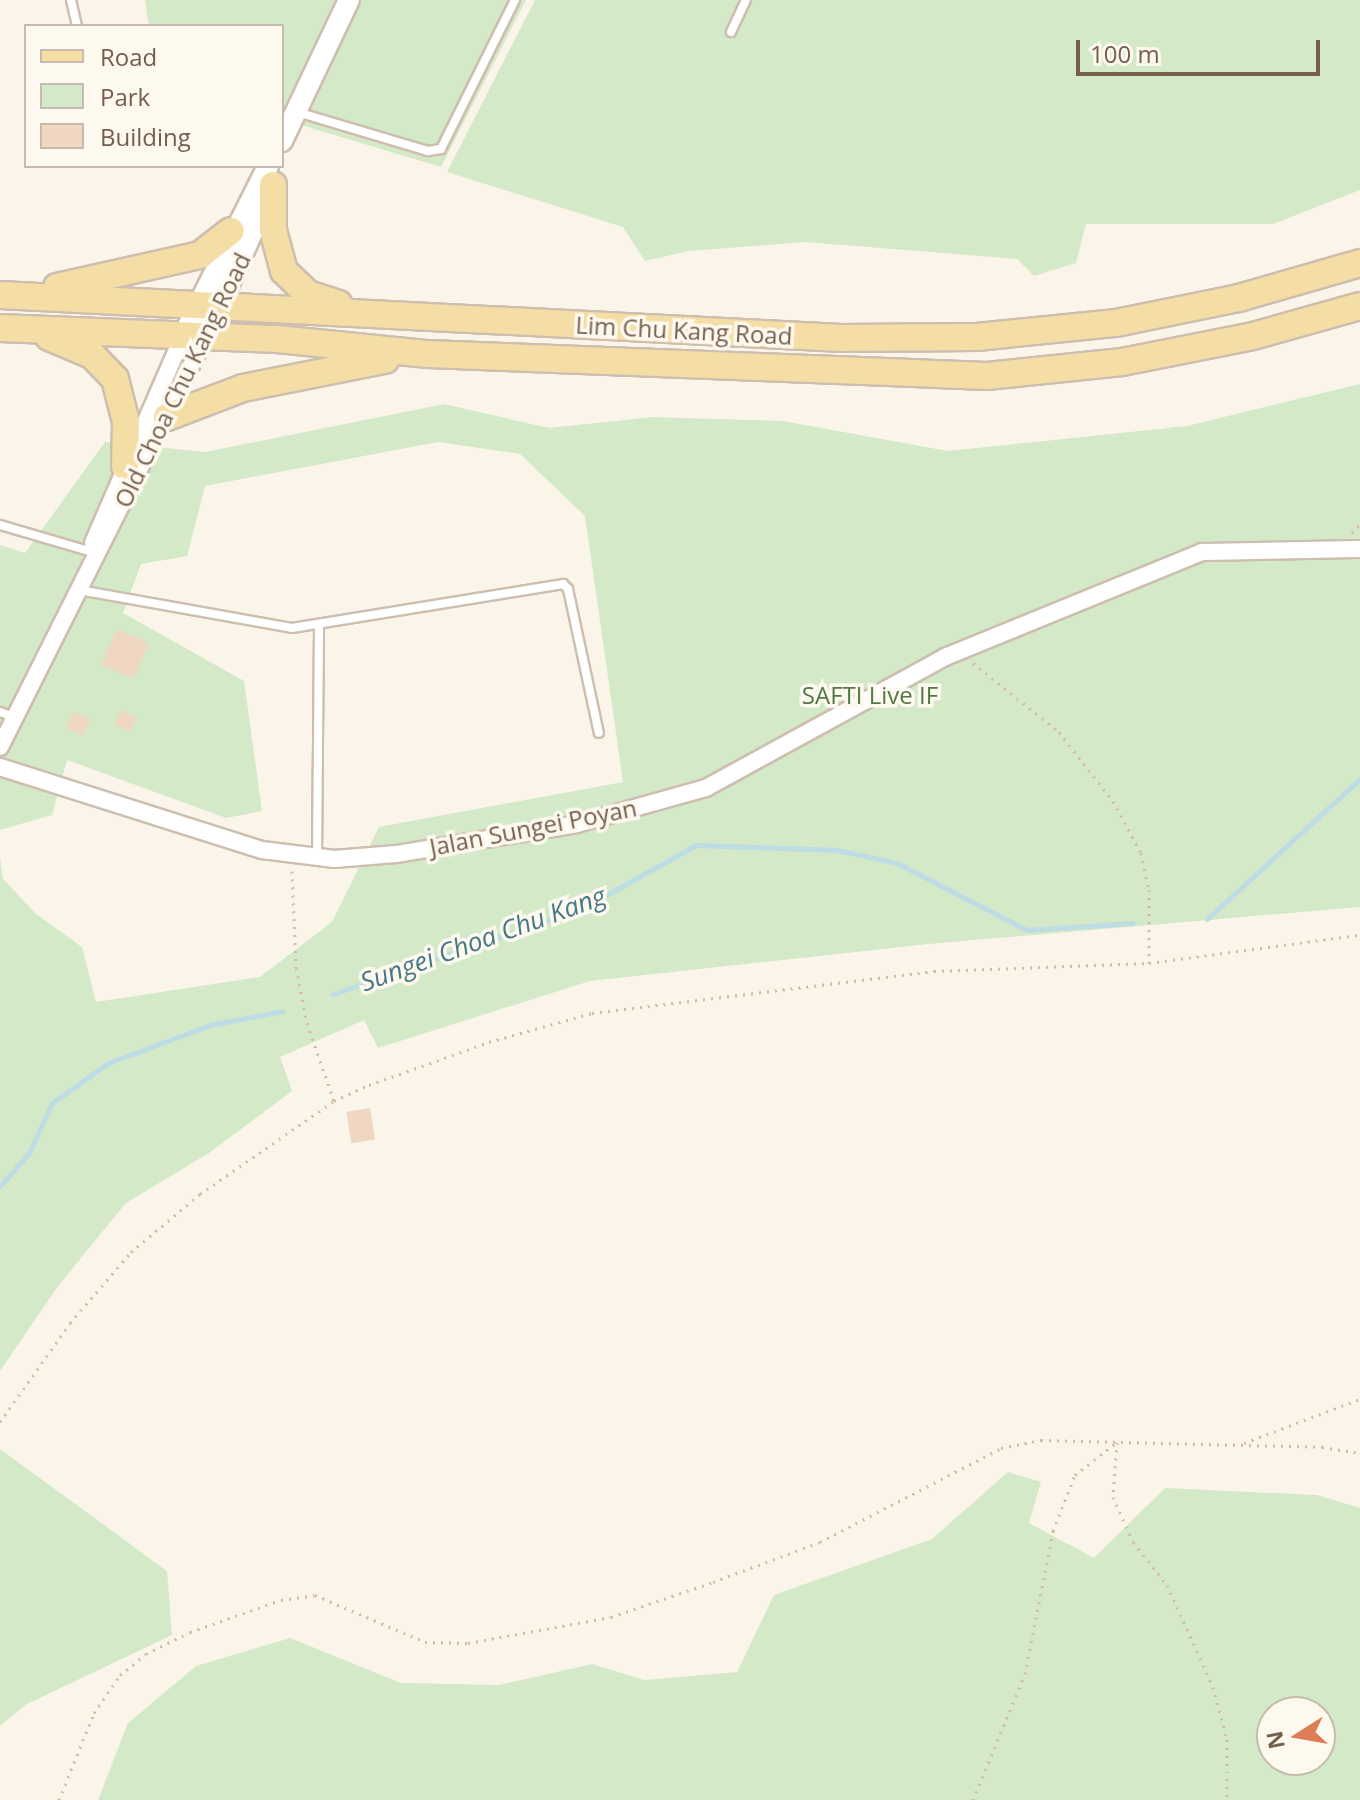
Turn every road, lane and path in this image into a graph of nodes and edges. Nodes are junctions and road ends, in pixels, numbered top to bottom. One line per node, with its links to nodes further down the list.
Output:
1 (71, 0): 5 (lane)
2 (349, 0): 7 (street)
3 (515, 0): 7 (lane)
4 (746, 0): 6 (lane)
5 (77, 24)
6 (731, 32)
7 (296, 112): 8 (street)
8 (284, 137)
9 (273, 172): 10 (street, Old Choa Chu Kang Road); 13 (street, Old Choa Chu Kang Road); 15 (main road)
10 (231, 231): 12 (main road); 13 (street, Old Choa Chu Kang Road)
11 (1360, 263): 15 (main road, Lim Chu Kang Road)
12 (9, 295): 13 (main road, Lim Chu Kang Road)
13 (208, 305): 15 (main road, Lim Chu Kang Road); 18 (street, Old Choa Chu Kang Road)
14 (1360, 306): 19 (main road, Lim Chu Kang Road)
15 (385, 314)
16 (0, 328): 17 (main road, Lim Chu Kang Road)
17 (32, 330): 18 (main road, Lim Chu Kang Road); 21 (main road)
18 (194, 336): 19 (main road, Lim Chu Kang Road); 20 (street, Old Choa Chu Kang Road); 21 (street, Old Choa Chu Kang Road)
19 (428, 354): 20 (main road)
20 (167, 417): 25 (street, Old Choa Chu Kang Road)
21 (125, 466): 24 (street, Old Choa Chu Kang Road)
22 (0, 525): 24 (lane)
23 (1360, 549): 27 (street, Jalan Sungei Poyan)
24 (89, 551): 25 (street, Old Choa Chu Kang Road)
25 (78, 590): 26 (lane); 28 (street, Old Choa Chu Kang Road)
26 (319, 625): 29 (lane); 33 (lane)
27 (957, 651): 33 (street, Jalan Sungei Poyan); 35 (path)
28 (7, 714): 30 (street, Old Choa Chu Kang Road)
29 (599, 733)
30 (0, 747)
31 (0, 767): 32 (street, Jalan Sungei Poyan)
32 (292, 855): 33 (street, Jalan Sungei Poyan); 36 (path)
33 (317, 857)
34 (1360, 935): 35 (path)
35 (1149, 963): 36 (path)
36 (334, 1101): 38 (path)
37 (1360, 1399): 40 (path)
38 (0, 1422)
39 (1117, 1442): 40 (path); 42 (path); 43 (path); 44 (path)
40 (1242, 1444): 41 (path)
41 (1360, 1453)
42 (59, 1800)
43 (973, 1800)
44 (1227, 1800)

